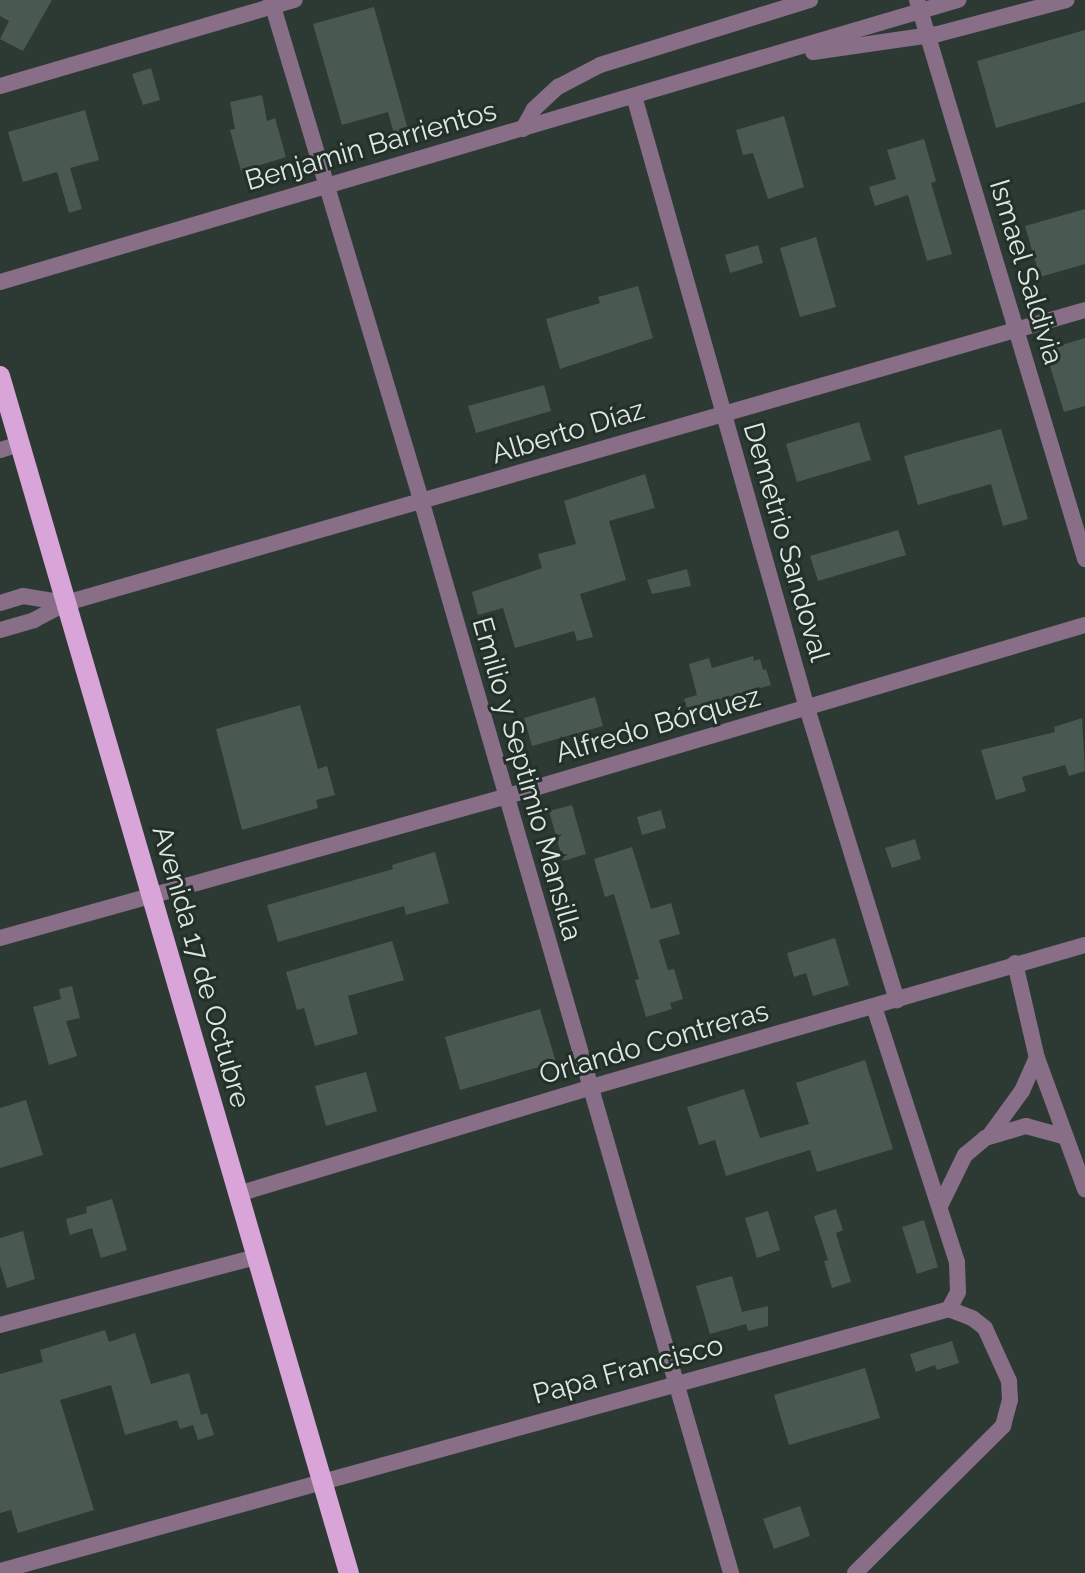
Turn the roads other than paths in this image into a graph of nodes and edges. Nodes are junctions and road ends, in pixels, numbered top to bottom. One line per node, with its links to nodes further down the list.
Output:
1 (295, 0): 5 (street)
2 (810, 0): 11 (street)
3 (958, 0): 6 (street, Benjamin Barrientos)
4 (1067, 0): 7 (street, Benjamin Barrientos)
5 (272, 3): 9 (street); 12 (street, Emilio y Septimio Mansilla)
6 (919, 6): 7 (street, Ismael Saldivia); 8 (street, Benjamin Barrientos)
7 (928, 35): 8 (street, Benjamin Barrientos); 15 (street, Ismael Saldivia)
8 (756, 60): 10 (street, Benjamin Barrientos)
9 (0, 86)
10 (634, 96): 11 (street, Benjamin Barrientos); 17 (street, Demetrio Sandoval)
11 (523, 129): 12 (street, Benjamin Barrientos)
12 (327, 186): 13 (street, Benjamin Barrientos); 19 (street, Emilio y Septimio Mansilla)
13 (0, 282)
14 (1085, 310): 15 (street, Alberto Díaz)
15 (1016, 330): 17 (street, Alberto Díaz); 20 (street, Ismael Saldivia)
16 (0, 376): 18 (main road, Avenida 17 de Octubre)
17 (722, 413): 19 (street, Alberto Díaz); 25 (street, Demetrio Sandoval)
18 (10, 447): 22 (main road, Avenida 17 de Octubre)
19 (422, 503): 22 (street, Alberto Díaz); 26 (street, Emilio y Septimio Mansilla)
20 (1085, 559)
21 (0, 603): 22 (street)
22 (66, 603): 24 (street); 27 (main road, Avenida 17 de Octubre)
23 (1085, 625): 25 (street, Alfredo Bórquez)
24 (0, 630)
25 (807, 708): 26 (street, Alfredo Bórquez); 31 (street, Demetrio Sandoval)
26 (504, 797): 27 (street, Alfredo Bórquez); 34 (street, Emilio y Septimio Mansilla)
27 (151, 896): 28 (street, Alfredo Bórquez); 38 (main road, Avenida 17 de Octubre)
28 (0, 938)
29 (1085, 945): 30 (street, Orlando Contreras)
30 (1015, 963): 31 (street, Orlando Contreras); 33 (street)
31 (897, 1000): 32 (street, Orlando Contreras)
32 (874, 1007): 34 (street, Orlando Contreras); 39 (street)
33 (1037, 1058): 35 (street); 36 (street)
34 (588, 1088): 38 (street, Orlando Contreras); 43 (street, Emilio y Septimio Mansilla)
35 (990, 1136): 36 (street); 39 (street)
36 (1066, 1137): 37 (street)
37 (1085, 1189)
38 (238, 1194): 40 (main road, Avenida 17 de Octubre)
39 (940, 1206): 41 (street)
40 (255, 1257): 42 (street); 44 (main road, Avenida 17 de Octubre)
41 (949, 1309): 43 (street, Papa Francisco); 48 (street)
42 (0, 1325)
43 (674, 1384): 44 (street, Papa Francisco); 47 (street, Emilio y Septimio Mansilla)
44 (322, 1482): 45 (street, Papa Francisco); 46 (main road, Avenida 17 de Octubre)
45 (0, 1571)
46 (349, 1573)
47 (731, 1573)
48 (855, 1573)

